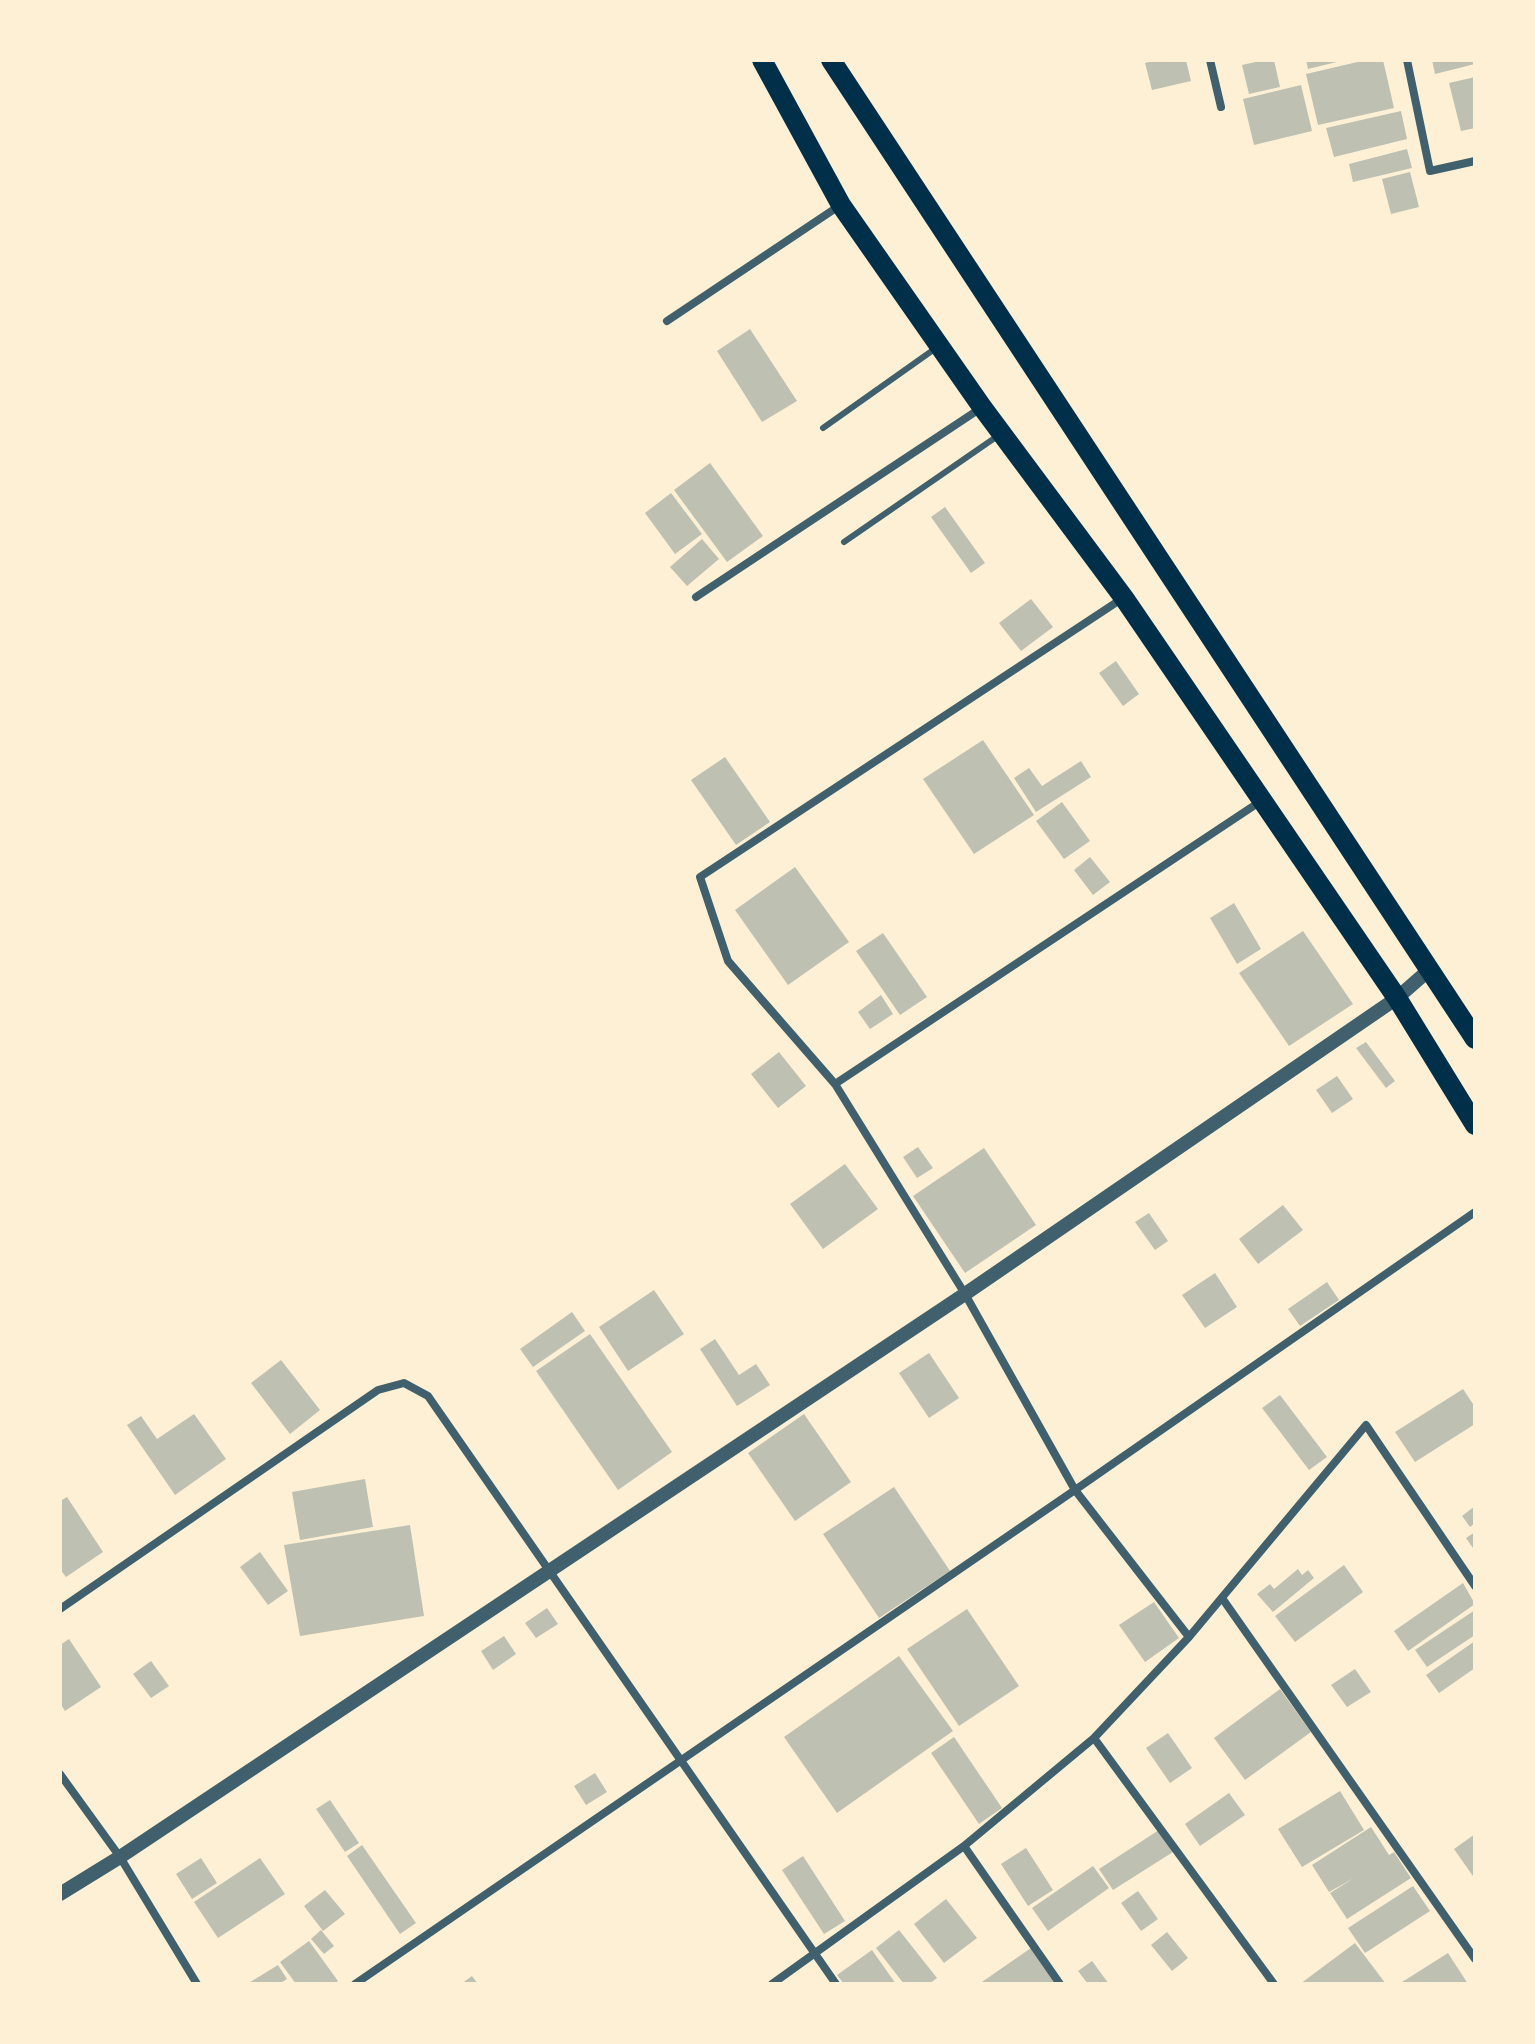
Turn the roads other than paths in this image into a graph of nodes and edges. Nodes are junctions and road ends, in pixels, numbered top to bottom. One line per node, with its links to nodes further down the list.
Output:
1 (762, 60): 7 (main road)
2 (831, 60): 17 (main road)
3 (1210, 60): 5 (street)
4 (1407, 60): 6 (street)
5 (1221, 107)
6 (1475, 161)
7 (841, 205): 8 (street); 9 (main road)
8 (667, 321)
9 (939, 346): 10 (main road); 11 (lane)
10 (982, 407): 12 (main road); 14 (street)
11 (823, 428)
12 (1001, 433): 13 (lane); 15 (main road)
13 (844, 542)
14 (696, 597)
15 (1124, 598): 16 (main road); 20 (street)
16 (1262, 801): 18 (main road); 20 (street)
17 (1429, 970): 18 (street); 19 (main road)
18 (1397, 998): 21 (main road); 23 (street)
19 (1475, 1039)
20 (835, 1084): 23 (street)
21 (1475, 1125)
22 (1475, 1212): 24 (street)
23 (965, 1294): 24 (street); 25 (street)
24 (1075, 1490): 29 (street); 31 (street)
25 (550, 1572): 28 (street); 31 (street); 34 (street)
26 (1475, 1586): 27 (street)
27 (1222, 1598): 29 (street); 37 (street)
28 (60, 1609)
29 (1189, 1637): 30 (street)
30 (1094, 1738): 33 (street); 43 (street)
31 (681, 1761): 36 (street); 39 (street)
32 (60, 1774): 34 (street)
33 (964, 1846): 36 (street); 42 (street)
34 (120, 1857): 35 (street); 38 (street)
35 (60, 1894)
36 (815, 1954): 40 (street); 41 (street)
37 (1475, 1959)
38 (197, 1984)
39 (355, 1984)
40 (772, 1984)
41 (836, 1984)
42 (1060, 1984)
43 (1274, 1984)

